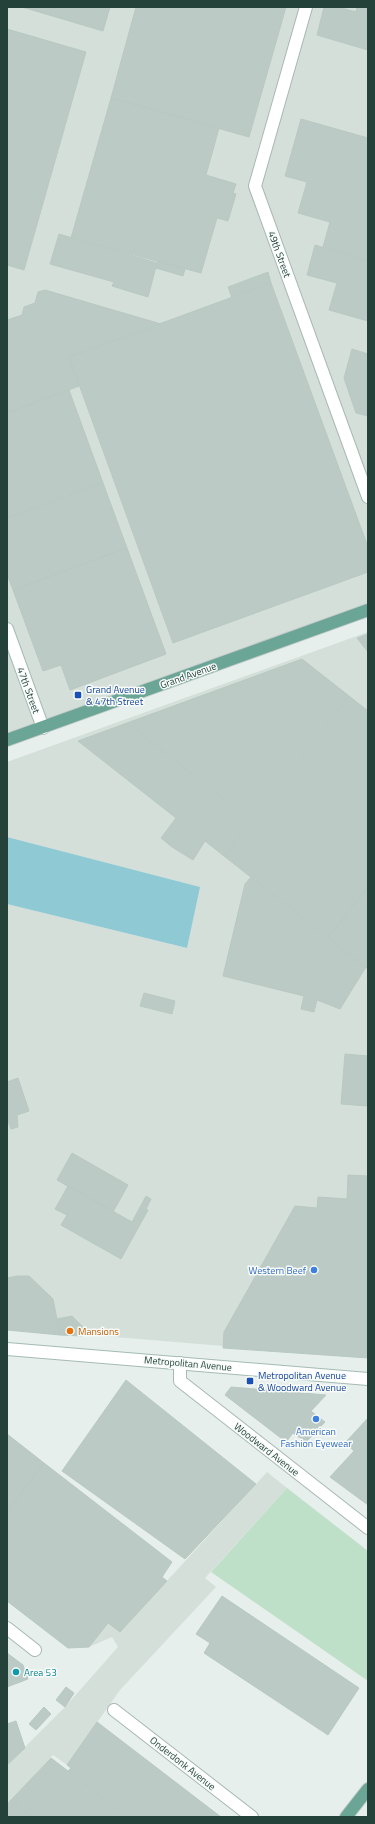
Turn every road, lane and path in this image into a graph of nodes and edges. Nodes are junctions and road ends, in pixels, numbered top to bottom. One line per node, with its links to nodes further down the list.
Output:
1 (306, 7): 2 (street, 49th Street)
2 (368, 497)
3 (368, 610): 5 (main road, Grand Avenue)
4 (7, 630): 5 (street, 47th Street)
5 (43, 728): 6 (main road, Grand Avenue)
6 (7, 740)
7 (7, 1349): 8 (street, Metropolitan Avenue)
8 (180, 1363): 9 (street, Metropolitan Avenue); 10 (street, Woodward Avenue)
9 (368, 1379)
10 (368, 1528)
11 (7, 1628): 12 (street)
12 (35, 1650)
13 (114, 1710): 15 (street, Onderdonk Avenue)
14 (368, 1789): 16 (main road)
15 (252, 1817)
16 (346, 1817)

